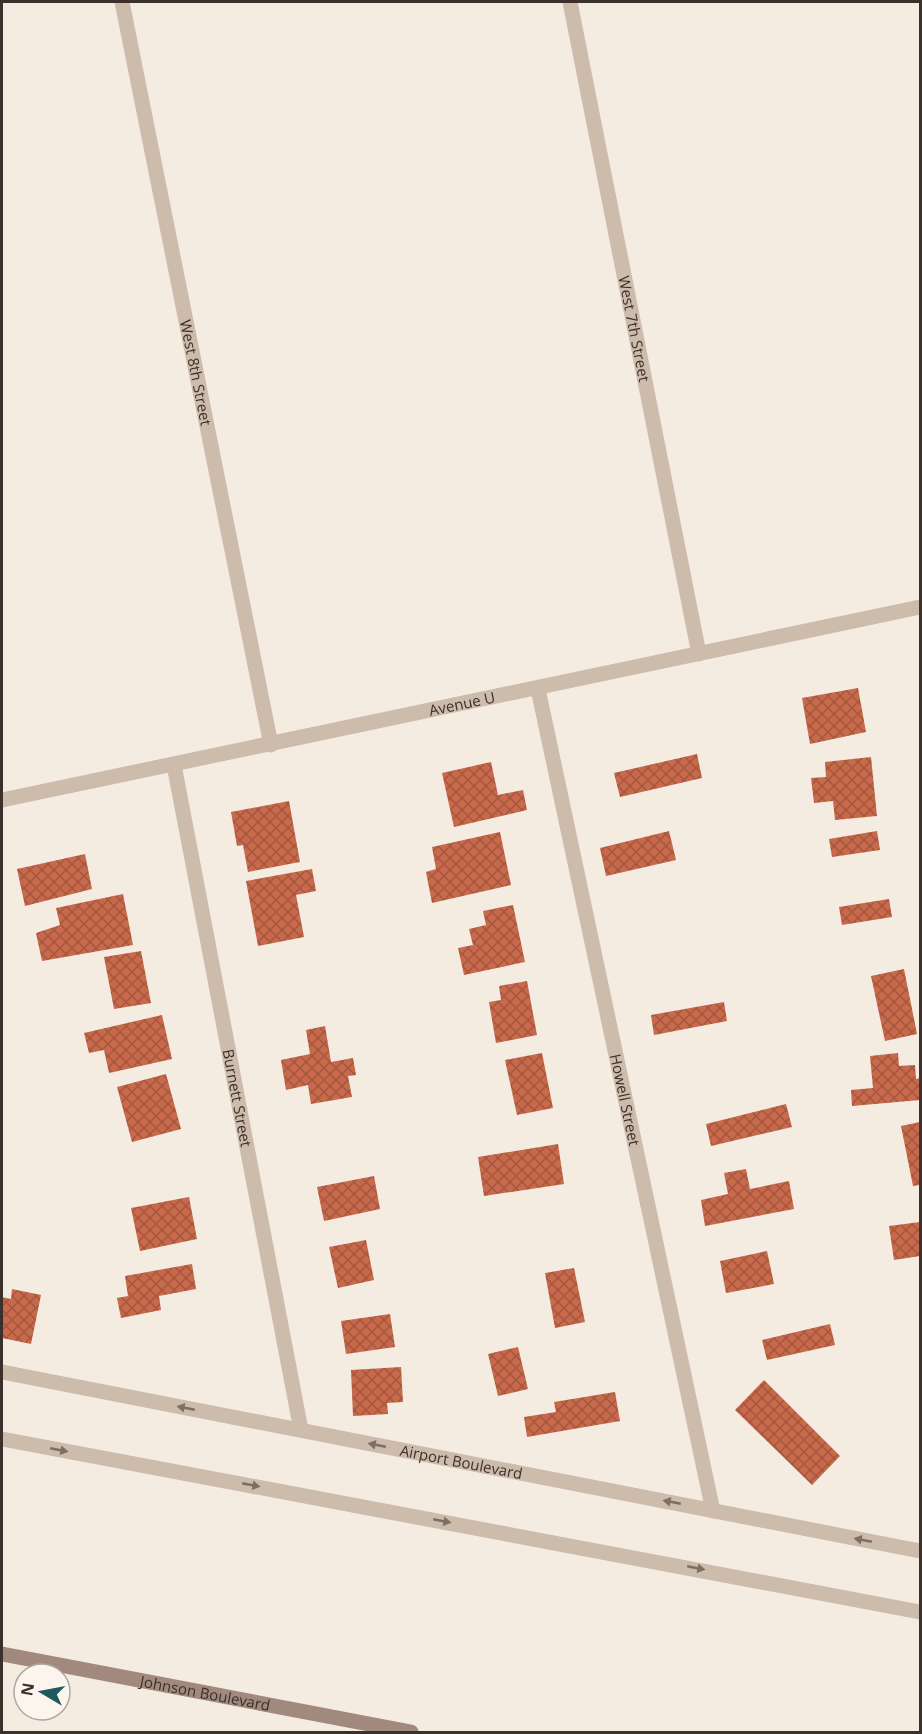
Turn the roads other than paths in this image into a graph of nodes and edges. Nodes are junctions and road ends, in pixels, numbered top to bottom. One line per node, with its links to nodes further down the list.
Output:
1 (122, 2): 6 (street, West 8th Street)
2 (570, 2): 4 (street, West 7th Street)
3 (921, 607): 4 (street, Avenue U)
4 (699, 654): 5 (street, Avenue U)
5 (538, 689): 6 (street, Avenue U); 12 (street, Howell Street)
6 (271, 745): 7 (street, Avenue U)
7 (174, 765): 8 (street, Avenue U); 10 (street, Burnett Street)
8 (2, 800)
9 (2, 1372): 10 (street, Airport Boulevard, one-way to 9)
10 (301, 1430): 12 (street, Airport Boulevard, one-way to 10)
11 (2, 1439): 14 (street, one-way to 14)
12 (713, 1510): 13 (street, Airport Boulevard, one-way to 12)
13 (921, 1551)
14 (921, 1612)
15 (2, 1654): 16 (street, Johnson Boulevard)
16 (411, 1732)

